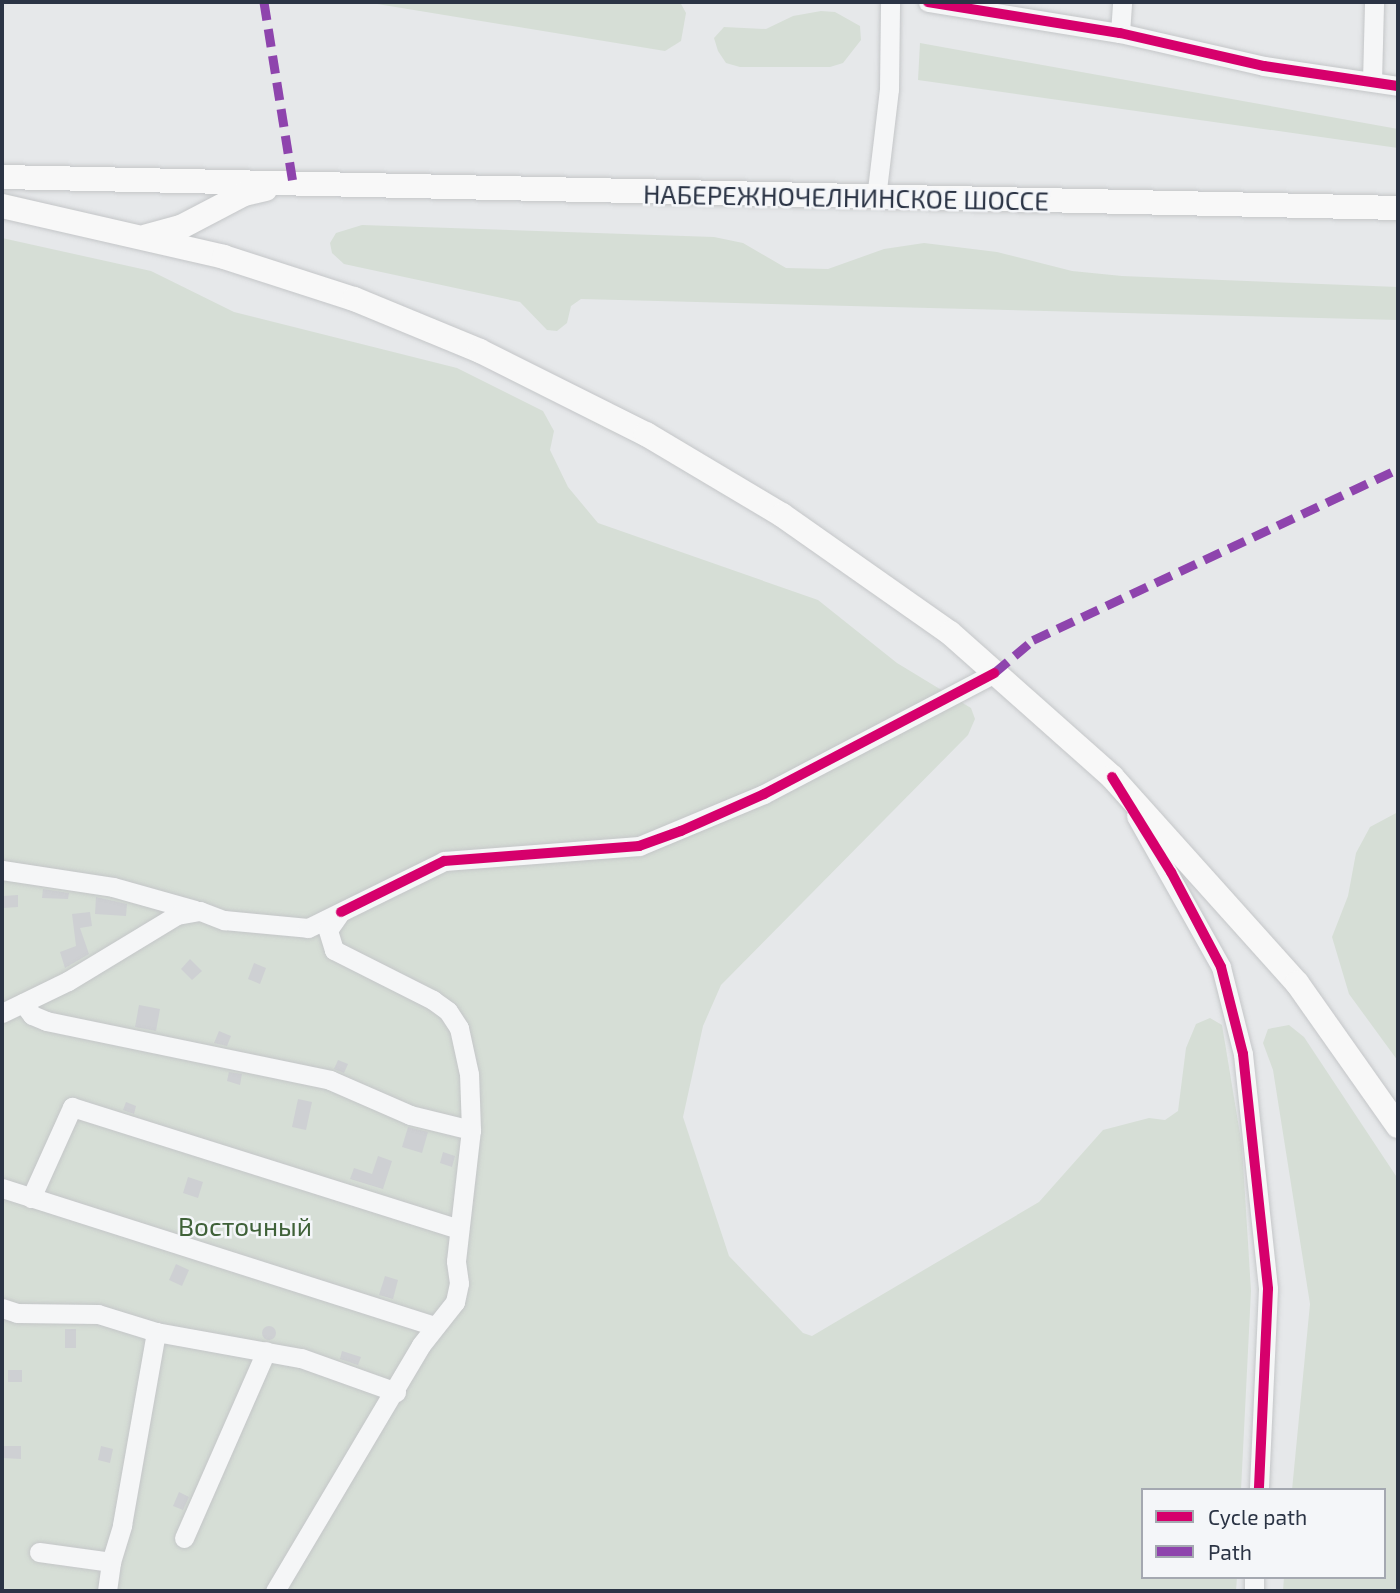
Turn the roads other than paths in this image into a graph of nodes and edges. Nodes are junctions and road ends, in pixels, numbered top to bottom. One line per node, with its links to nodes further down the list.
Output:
1 (890, 2): 10 (street)
2 (928, 2): 5 (street)
3 (1122, 2): 5 (street)
4 (1374, 2): 6 (street)
5 (1120, 33): 6 (street)
6 (1372, 81): 7 (street)
7 (1398, 86)
8 (2, 177): 9 (main road)
9 (293, 183): 10 (main road, НАБЕРЕЖНОЧЕЛНИНСКОЕ ШОССЕ); 13 (main road)
10 (876, 198): 12 (main road, НАБЕРЕЖНОЧЕЛНИНСКОЕ ШОССЕ)
11 (2, 206): 13 (main road)
12 (1398, 208)
13 (145, 237): 14 (main road)
14 (994, 673): 15 (main road); 18 (street)
15 (1112, 777): 21 (main road); 31 (street)
16 (2, 870): 17 (street)
17 (200, 911): 18 (street); 19 (street)
18 (341, 912): 22 (street)
19 (23, 1003): 20 (street); 22 (street)
20 (2, 1013)
21 (1398, 1126)
22 (471, 1130): 25 (street)
23 (2, 1188): 24 (street)
24 (32, 1198): 25 (street); 27 (street)
25 (459, 1229): 27 (street)
26 (2, 1308): 28 (street)
27 (435, 1326): 30 (street)
28 (156, 1332): 29 (street); 34 (street)
29 (266, 1351): 30 (street); 32 (street)
30 (396, 1392): 36 (street)
31 (1259, 1488)
32 (184, 1538)
33 (39, 1552): 34 (street)
34 (111, 1562): 35 (street)
35 (107, 1591)
36 (275, 1591)

